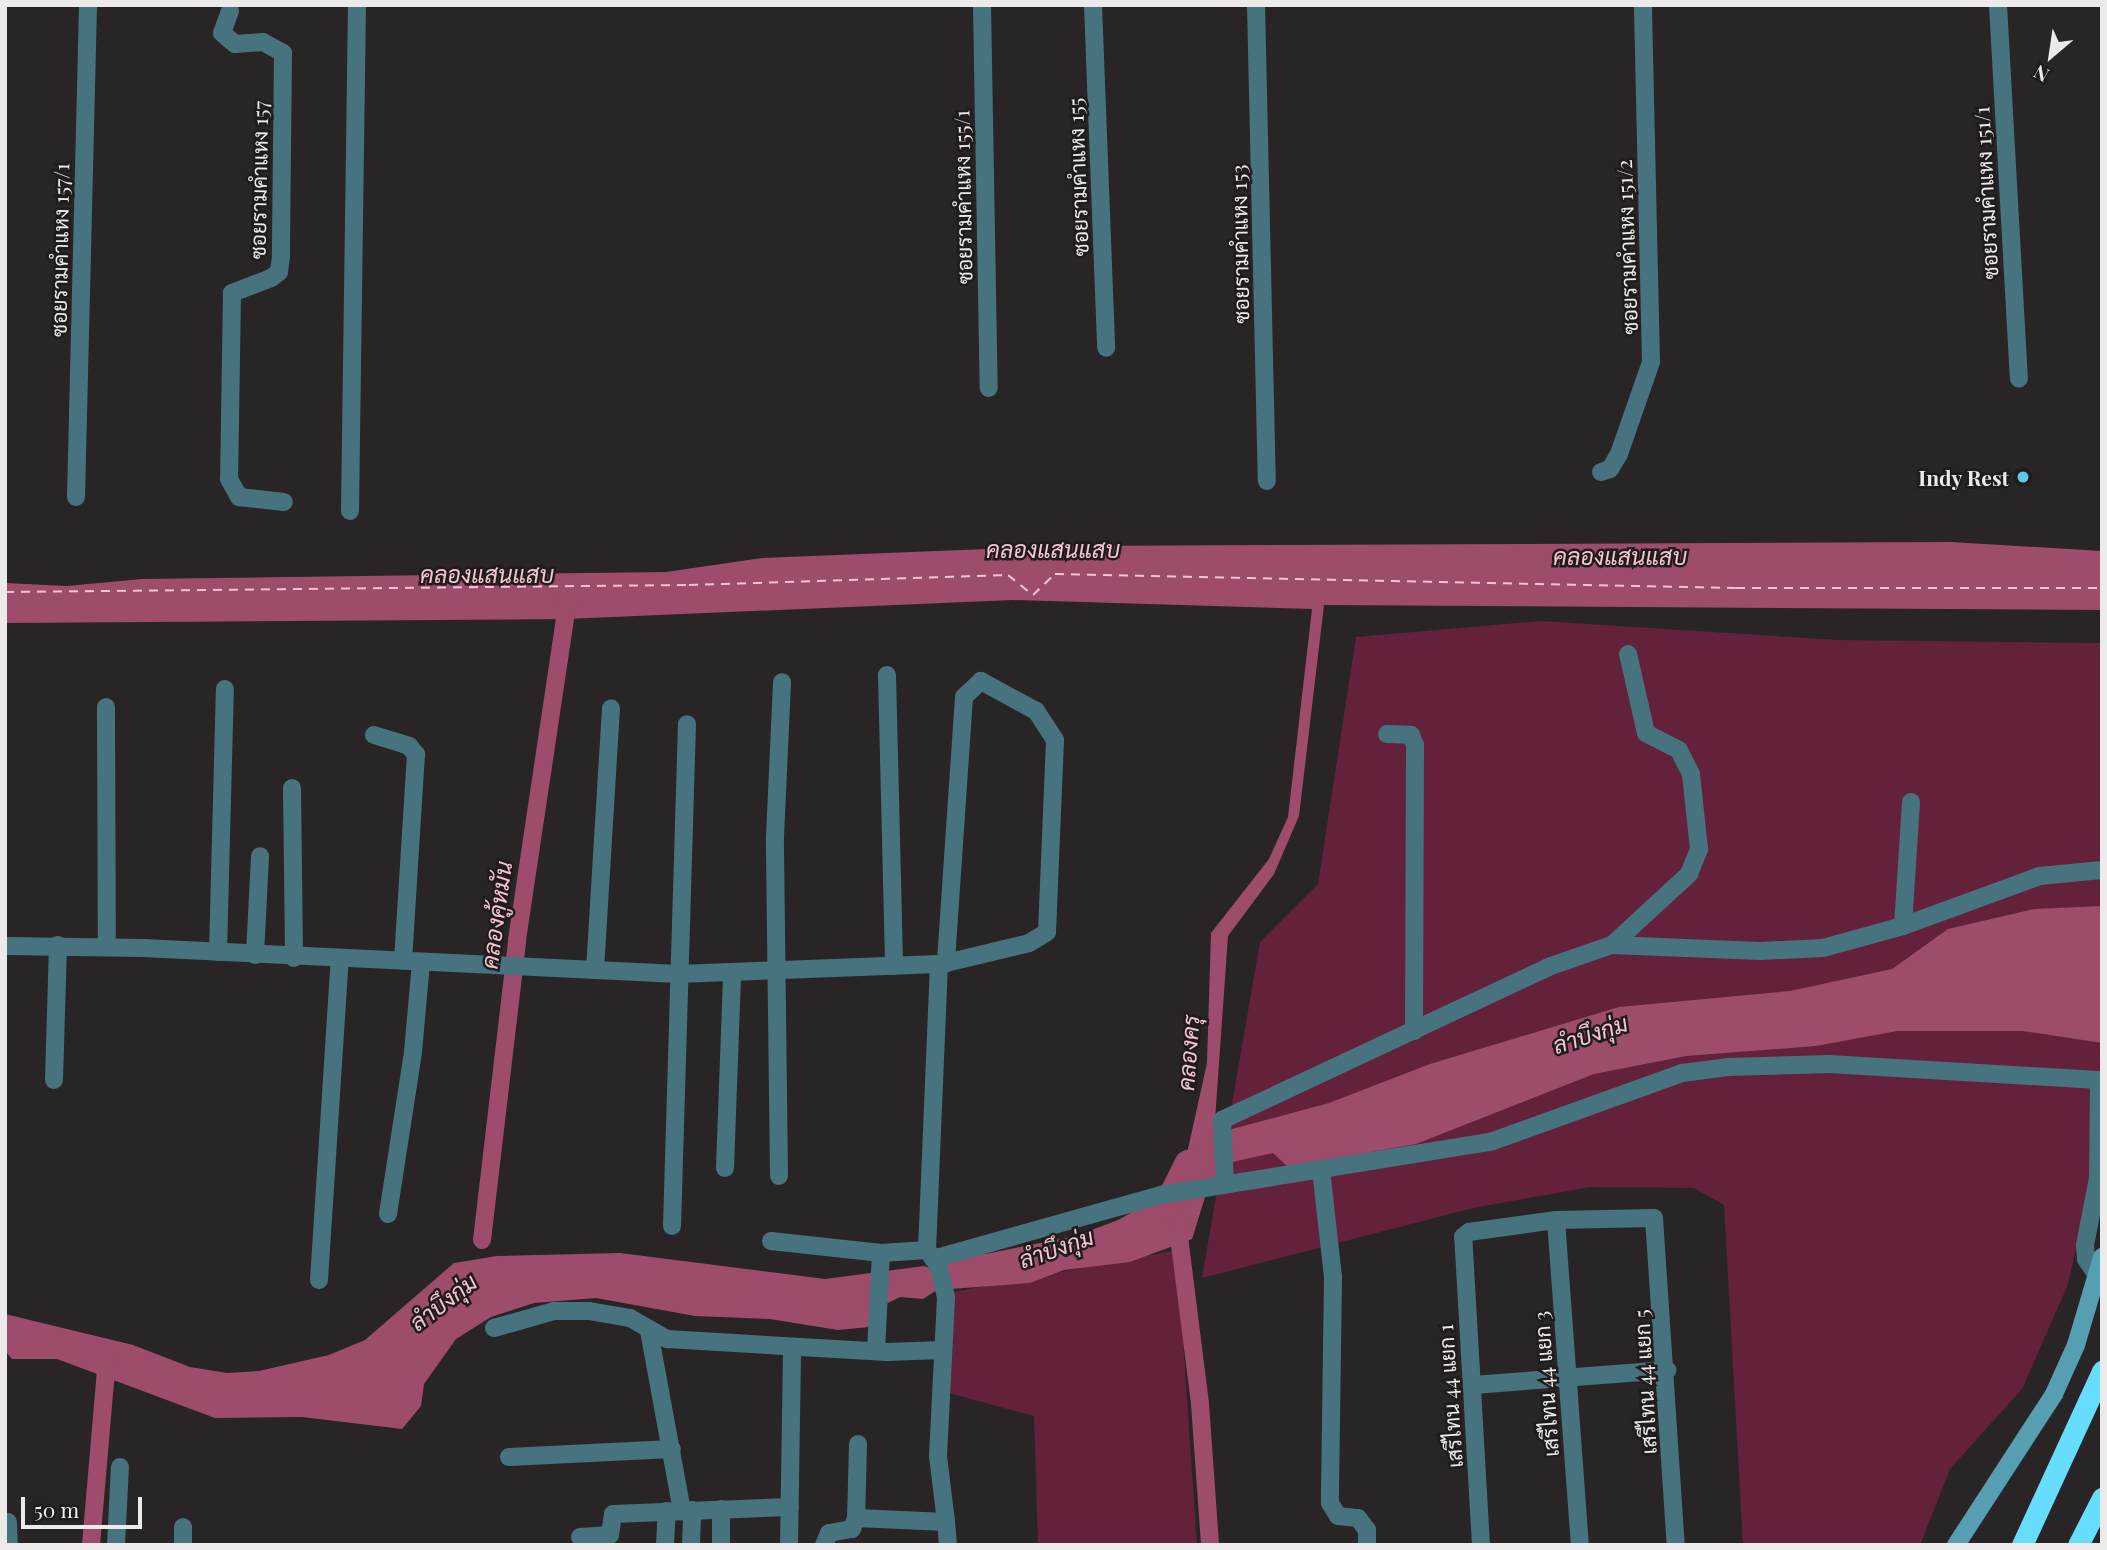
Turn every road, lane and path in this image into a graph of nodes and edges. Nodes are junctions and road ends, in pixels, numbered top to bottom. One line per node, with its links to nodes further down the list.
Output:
1 (88, 5): 14 (street, ซอยรามคำแหง 157/1)
2 (357, 5): 16 (street)
3 (982, 5): 11 (street, ซอยรามคำแหง 155/1)
4 (1093, 5): 9 (street, ซอยรามคำแหง 155)
5 (1256, 5): 13 (street, ซอยรามคำแหง 153)
6 (1643, 5): 12 (street, ซอยรามคำแหง 151/2)
7 (1998, 5): 10 (street, ซอยรามคำแหง 151/1)
8 (230, 8): 15 (street, ซอยรามคำแหง 157)
9 (1106, 348)
10 (2019, 378)
11 (989, 388)
12 (1601, 472)
13 (1267, 481)
14 (76, 497)
15 (284, 502)
16 (350, 511)
17 (1628, 654): 32 (street)
18 (887, 675): 41 (street)
19 (782, 682): 45 (street)
20 (225, 689): 35 (street)
21 (106, 707): 34 (street)
22 (611, 708): 42 (street)
23 (687, 724): 43 (street)
24 (1387, 734): 46 (street)
25 (374, 735): 39 (street)
26 (292, 788): 37 (street)
27 (1911, 802): 30 (street)
28 (260, 856): 36 (street)
29 (2102, 870): 30 (street)
30 (1903, 926): 32 (street)
31 (58, 945): 33 (street); 34 (street); 47 (street)
32 (1612, 945): 46 (street)
33 (5, 946)
34 (107, 947): 35 (street)
35 (218, 952): 36 (street)
36 (255, 955): 37 (street)
37 (293, 958): 38 (street)
38 (340, 959): 39 (street); 61 (street)
39 (412, 961): 42 (street); 53 (street)
40 (943, 964): 40 (street); 41 (street); 58 (street)
41 (894, 966): 45 (street)
42 (595, 970): 43 (street)
43 (678, 974): 44 (street); 55 (street)
44 (732, 974): 45 (street); 49 (street)
45 (779, 974): 51 (street)
46 (1414, 1031): 52 (street)
47 (54, 1080)
48 (2100, 1081): 50 (street); 60 (street)
49 (725, 1168)
50 (1321, 1170): 52 (street); 91 (street)
51 (779, 1176)
52 (1222, 1181): 58 (street)
53 (388, 1214)
54 (1556, 1220): 67 (street, เสรีไทน 44 แยก 5); 69 (street, เสรีไทน 44 แยก 3); 70 (street, เสรีไทน 44 แยก 1)
55 (672, 1226)
56 (771, 1241): 59 (street)
57 (2102, 1257): 60 (main road)
58 (933, 1258): 59 (street); 65 (street)
59 (881, 1261): 66 (street)
60 (2097, 1275): 95 (main road)
61 (319, 1280)
62 (494, 1328): 63 (street)
63 (649, 1331): 64 (street); 72 (street)
64 (792, 1347): 66 (street); 76 (street)
65 (942, 1350): 66 (street); 81 (street)
66 (876, 1351)
67 (1667, 1370): 69 (street); 94 (street, เสรีไทน 44 แยก 5)
68 (2102, 1371): 96 (highway)
69 (1568, 1381): 70 (street); 93 (street, เสรีไทน 44 แยก 3)
70 (1473, 1385): 92 (street, เสรีไทน 44 แยก 1)
71 (858, 1444): 79 (street)
72 (672, 1450): 73 (street); 78 (street)
73 (509, 1457)
74 (120, 1467): 84 (street)
75 (2102, 1498): 97 (highway)
76 (790, 1507): 77 (street); 88 (street)
77 (721, 1509): 78 (street); 87 (street)
78 (680, 1511): 82 (street); 85 (street); 86 (street)
79 (856, 1518): 81 (street); 89 (street)
80 (8, 1522): 83 (street)
81 (946, 1522): 90 (street)
82 (580, 1537)
83 (9, 1545)
84 (116, 1545)
85 (665, 1545)
86 (691, 1545)
87 (720, 1545)
88 (789, 1545)
89 (824, 1545)
90 (948, 1545)
91 (1367, 1545)
92 (1481, 1545)
93 (1580, 1545)
94 (1675, 1545)
95 (1956, 1545)
96 (2022, 1545)
97 (2078, 1545)

